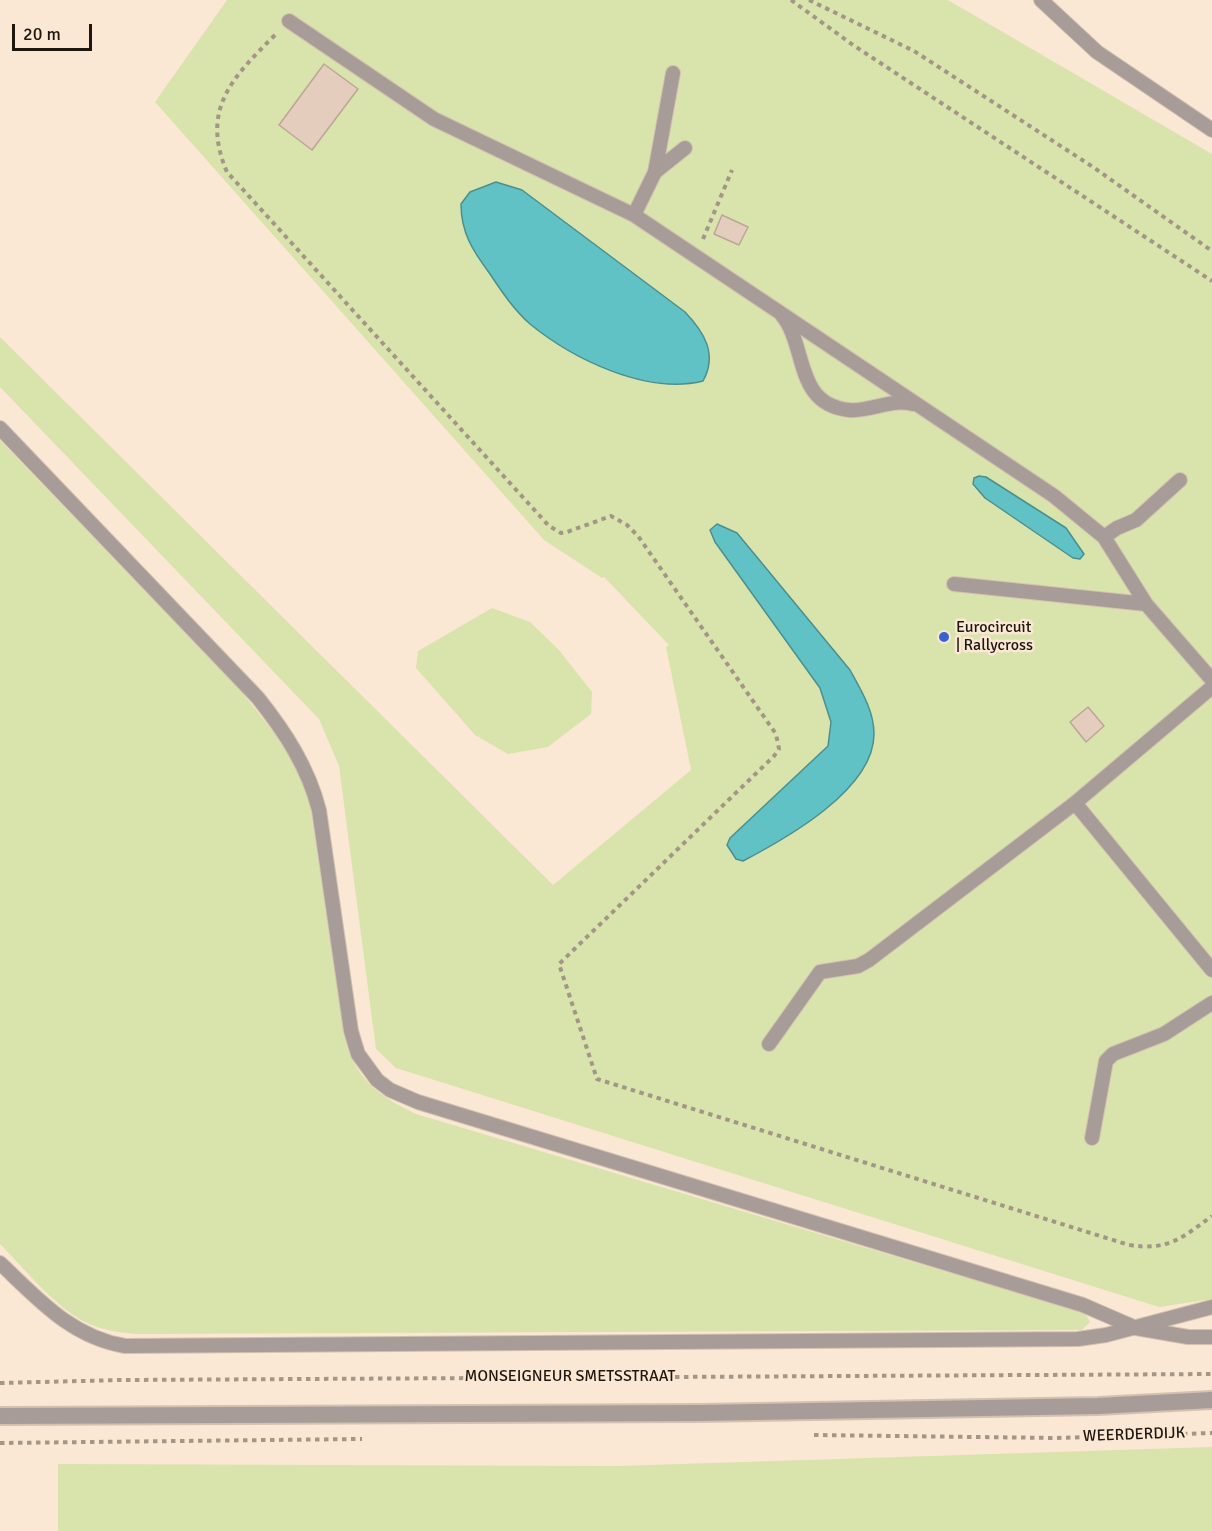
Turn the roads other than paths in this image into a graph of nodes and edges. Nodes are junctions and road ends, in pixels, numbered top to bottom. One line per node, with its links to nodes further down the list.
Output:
1 (1041, 0): 4 (lane)
2 (290, 21): 7 (lane)
3 (673, 73): 6 (lane)
4 (1212, 130)
5 (685, 148): 6 (lane)
6 (655, 172): 7 (lane)
7 (634, 215): 8 (lane)
8 (778, 310): 9 (lane); 9 (lane)
9 (920, 406): 12 (lane)
10 (0, 428): 24 (lane)
11 (1180, 480): 12 (lane)
12 (1104, 537): 14 (lane)
13 (954, 584): 14 (lane)
14 (1146, 604): 15 (lane)
15 (1212, 680)
16 (1212, 687): 17 (lane)
17 (1075, 803): 18 (lane); 20 (lane)
18 (1212, 970)
19 (1212, 1003): 21 (lane)
20 (769, 1044)
21 (1092, 1138)
22 (0, 1263): 24 (lane)
23 (1212, 1307): 24 (lane)
24 (1136, 1328): 25 (lane)
25 (1212, 1337)
26 (1212, 1400): 27 (street, WEERDERDIJK)
27 (0, 1416)

